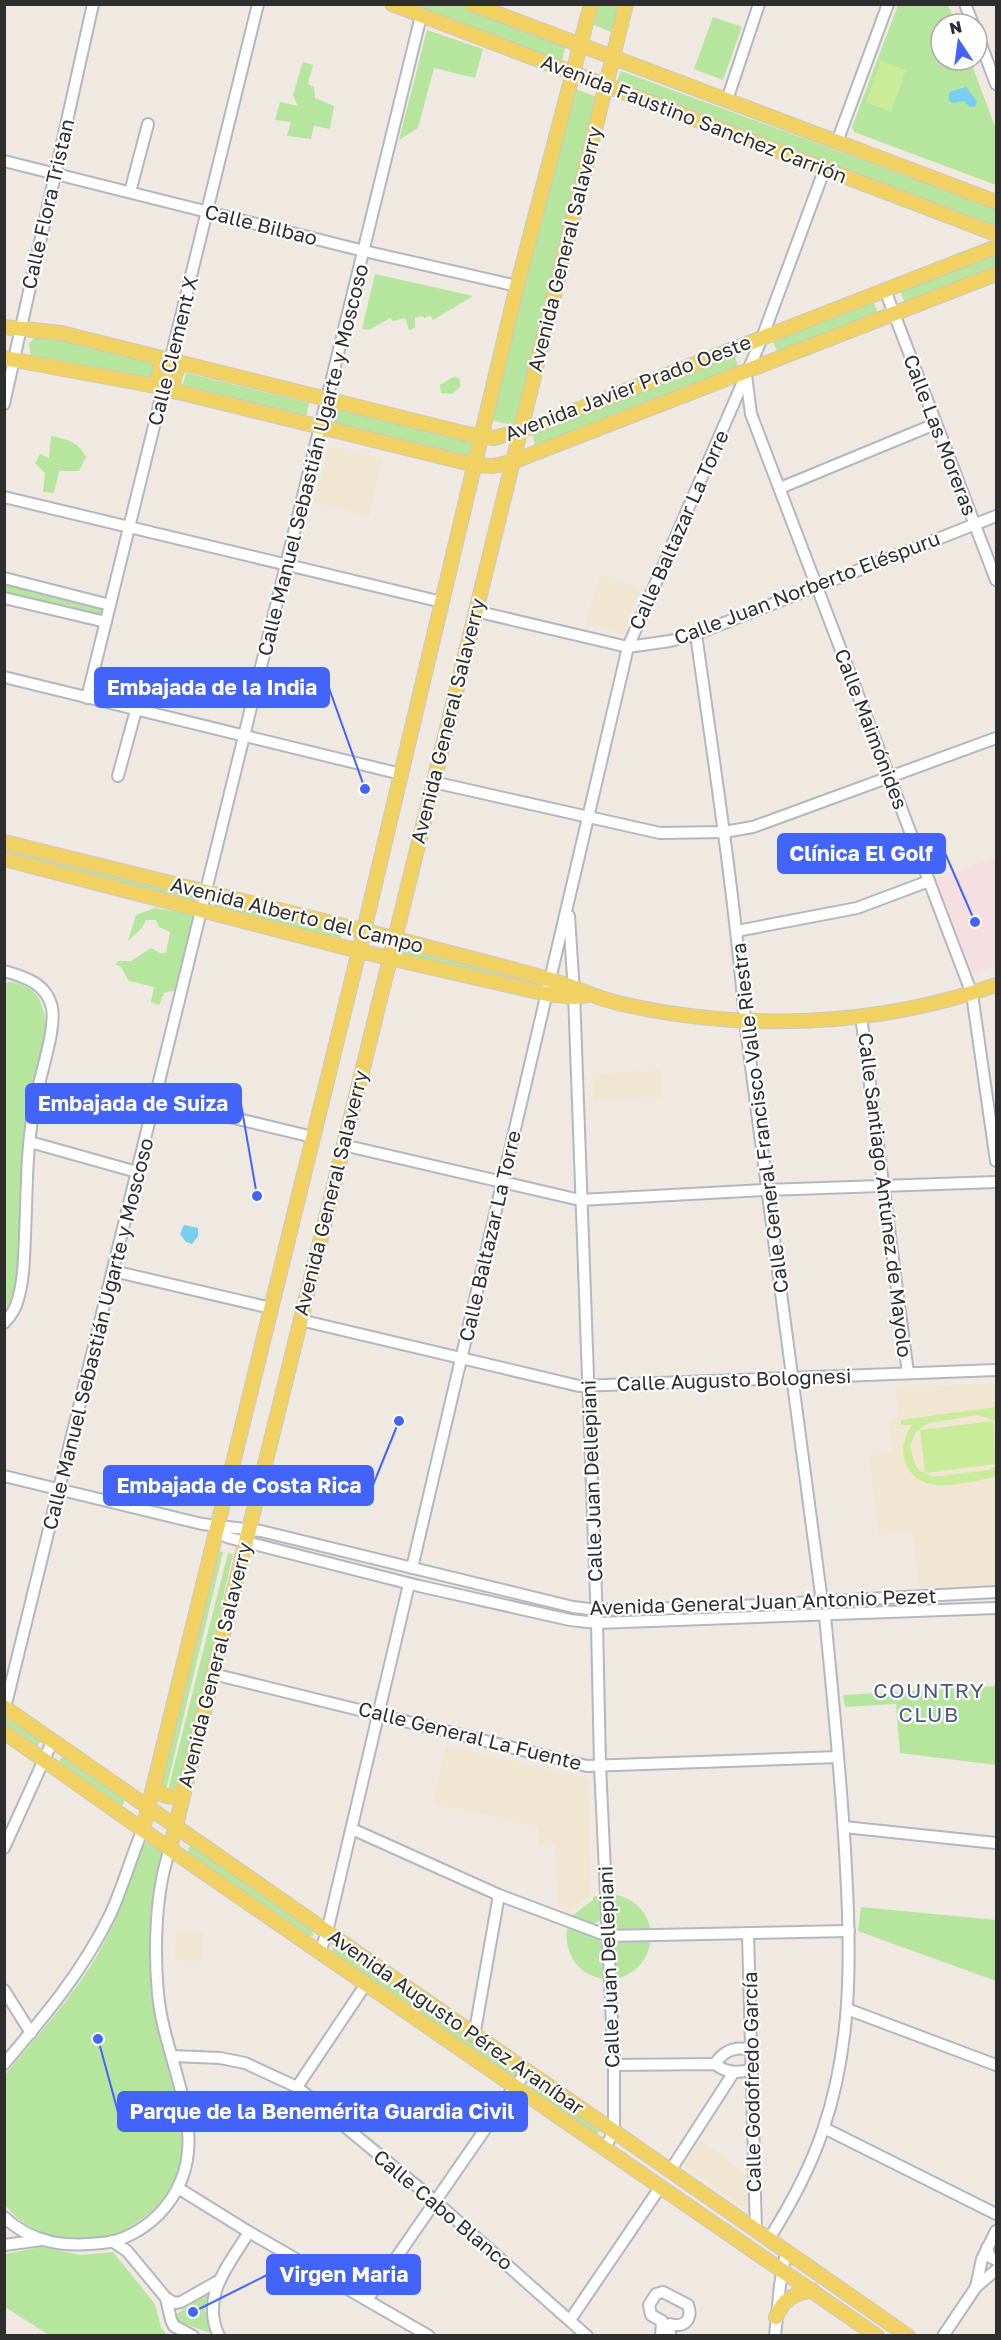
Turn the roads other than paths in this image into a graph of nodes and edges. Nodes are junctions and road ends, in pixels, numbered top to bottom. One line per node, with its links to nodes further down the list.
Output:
1 (93, 4): 21 (street, Calle Flora Tristan)
2 (258, 4): 24 (street, Calle Clement X)
3 (392, 4): 9 (main road, Avenida Faustino Sanchez Carrión)
4 (472, 4): 10 (main road, Avenida Faustino Sanchez Carrión)
5 (591, 4): 10 (main road, Avenida General Salaverry)
6 (626, 4): 11 (main road, Avenida General Salaverry)
7 (759, 4): 16 (street)
8 (888, 4): 18 (street)
9 (421, 16): 13 (main road, Avenida Faustino Sanchez Carrión); 27 (street, Calle Manuel Sebastián Ugarte y Moscoso)
10 (580, 46): 11 (main road, Avenida Faustino Sanchez Carrión); 13 (main road, Avenida General Salaverry)
11 (613, 58): 15 (main road, Avenida General Salaverry); 16 (main road, Avenida Faustino Sanchez Carrión)
12 (989, 66): 14 (street)
13 (574, 72): 15 (main road, Avenida Faustino Sanchez Carrión); 29 (main road, Avenida General Salaverry)
14 (996, 84)
15 (606, 85): 20 (main road, Avenida Faustino Sanchez Carrión); 43 (main road, Avenida General Salaverry)
16 (727, 100): 18 (main road, Avenida Faustino Sanchez Carrión)
17 (148, 124): 22 (street)
18 (837, 142): 23 (main road, Avenida Faustino Sanchez Carrión)
19 (4, 161): 21 (street, Calle Bilbao)
20 (825, 168): 25 (main road, Avenida Faustino Sanchez Carrión); 34 (street, Calle Baltazar La Torre)
21 (56, 173): 22 (street, Calle Bilbao); 33 (street, Calle Flora Tristan)
22 (130, 192): 24 (street, Calle Bilbao)
23 (996, 202)
24 (207, 211): 27 (street, Calle Bilbao); 36 (street, Calle Clement X)
25 (994, 232)
26 (996, 247): 30 (main road, Avenida Javier Prado Oeste)
27 (364, 251): 29 (street, Calle Bilbao); 39 (street, Calle Manuel Sebastián Ugarte y Moscoso)
28 (996, 274): 31 (main road, Avenida Javier Prado Oeste)
29 (517, 286): 44 (main road, Avenida General Salaverry)
30 (885, 290): 31 (street, Calle Las Moreras); 34 (main road, Avenida Javier Prado Oeste)
31 (894, 314): 37 (main road, Avenida Javier Prado Oeste); 41 (street, Calle Las Moreras)
32 (4, 327): 33 (main road, Avenida Javier Prado Oeste)
33 (21, 328): 35 (street, Calle Flora Tristan); 36 (main road, Avenida Javier Prado Oeste)
34 (762, 338): 37 (street, Calle Baltazar La Torre); 43 (main road, Avenida Javier Prado Oeste)
35 (9, 359): 38 (main road, Avenida Javier Prado Oeste); 40 (street, Calle Flora Tristan)
36 (171, 361): 38 (main road); 38 (main road); 39 (main road, Avenida Javier Prado Oeste)
37 (746, 371): 45 (main road, Avenida Javier Prado Oeste); 47 (street, Calle Maimónides); 62 (street, Calle Baltazar La Torre)
38 (163, 389): 42 (main road, Avenida Javier Prado Oeste); 51 (street, Calle Clement X)
39 (327, 400): 42 (street, Calle Manuel Sebastián Ugarte y Moscoso); 44 (main road, Avenida Javier Prado Oeste)
40 (4, 404)
41 (935, 424): 47 (street); 50 (street, Calle Las Moreras)
42 (321, 428): 46 (main road, Avenida Javier Prado Oeste); 52 (street, Calle Manuel Sebastián Ugarte y Moscoso)
43 (519, 432): 44 (main road, Avenida Javier Prado Oeste); 45 (main road, Avenida General Salaverry)
44 (481, 438): 46 (main road, Avenida General Salaverry)
45 (512, 462): 46 (main road, Avenida Javier Prado Oeste); 59 (main road, Avenida General Salaverry)
46 (475, 465): 57 (main road, Avenida General Salaverry)
47 (780, 488): 55 (street, Calle Maimónides)
48 (4, 497): 51 (street)
49 (996, 516): 50 (street, Calle Juan Norberto Eléspuru)
50 (975, 524): 54 (street, Calle Las Moreras); 55 (street, Calle Juan Norberto Eléspuru)
51 (129, 527): 52 (street); 58 (street, Calle Clement X)
52 (287, 565): 57 (street); 66 (street, Calle Manuel Sebastián Ugarte y Moscoso)
53 (4, 578): 58 (street)
54 (996, 580)
55 (816, 586): 61 (street, Calle Juan Norberto Eléspuru); 70 (street, Calle Maimónides)
56 (4, 598): 60 (street)
57 (442, 602): 68 (main road, Avenida General Salaverry)
58 (110, 605): 60 (street, Calle Clement X)
59 (475, 611): 62 (street, Calle Juan Norberto Eléspuru); 71 (main road, Avenida General Salaverry)
60 (106, 622): 64 (street, Calle Clement X)
61 (696, 634): 62 (street, Calle Juan Norberto Eléspuru); 73 (street, Calle General Francisco Valle Riestra)
62 (628, 647): 72 (street, Calle Baltazar La Torre)
63 (4, 677): 64 (street)
64 (87, 698): 65 (street)
65 (136, 710): 66 (street); 69 (street)
66 (245, 736): 68 (street); 77 (street, Calle Manuel Sebastián Ugarte y Moscoso)
67 (996, 738): 70 (street)
68 (401, 774): 81 (main road, Avenida General Salaverry)
69 (118, 776)
70 (890, 776): 73 (street); 76 (street, Calle Maimónides)
71 (433, 782): 72 (street); 82 (main road, Avenida General Salaverry)
72 (590, 816): 73 (street); 78 (street, Calle Baltazar La Torre)
73 (724, 832): 80 (street, Calle General Francisco Valle Riestra)
74 (4, 842): 77 (main road, Avenida Alberto del Campo)
75 (4, 860): 79 (main road, Avenida Alberto del Campo)
76 (929, 881): 80 (street); 92 (street, Calle Maimónides)
77 (206, 892): 79 (street, Calle Manuel Sebastián Ugarte y Moscoso); 81 (main road, Avenida Alberto del Campo)
78 (568, 904): 87 (street, Calle Baltazar La Torre); 90 (street, Calle Baltazar La Torre)
79 (202, 910): 83 (main road, Avenida Alberto del Campo); 95 (street, Calle Manuel Sebastián Ugarte y Moscoso)
80 (737, 931): 94 (street, Calle General Francisco Valle Riestra)
81 (364, 932): 82 (main road, Avenida Alberto del Campo); 83 (main road, Avenida General Salaverry)
82 (394, 938): 84 (main road, Avenida General Salaverry); 87 (main road, Avenida Alberto del Campo)
83 (359, 951): 84 (main road, Avenida Alberto del Campo); 96 (main road, Avenida General Salaverry)
84 (390, 958): 91 (main road, Avenida Alberto del Campo); 98 (main road, Avenida General Salaverry)
85 (4, 971): 88 (street)
86 (4, 978): 88 (street)
87 (551, 980): 90 (main road, Avenida Alberto del Campo); 91 (street, Calle Baltazar La Torre)
88 (32, 981): 97 (street)
89 (996, 985): 92 (main road, Avenida Alberto del Campo)
90 (578, 993): 91 (main road, Avenida Alberto del Campo); 94 (main road, Avenida Alberto del Campo); 105 (street, Calle Juan Dellepiani)
91 (548, 994): 102 (street, Calle Baltazar La Torre)
92 (972, 994): 93 (main road, Avenida Alberto del Campo); 99 (street, Calle Maimónides)
93 (861, 1016): 94 (main road, Avenida Alberto del Campo); 103 (street, Calle Santiago Antúnez de Mayolo)
94 (745, 1021): 104 (street, Calle General Francisco Valle Riestra)
95 (155, 1100): 96 (street); 100 (street, Calle Manuel Sebastián Ugarte y Moscoso)
96 (313, 1137): 107 (main road, Avenida General Salaverry)
97 (30, 1142): 100 (street); 109 (street)
98 (343, 1145): 102 (street); 108 (main road, Avenida General Salaverry)
99 (996, 1161)
100 (137, 1172): 106 (street, Calle Manuel Sebastián Ugarte y Moscoso)
101 (996, 1182): 103 (street)
102 (502, 1183): 105 (street); 110 (street, Calle Baltazar La Torre)
103 (884, 1187): 104 (street); 112 (street, Calle Santiago Antúnez de Mayolo)
104 (766, 1190): 105 (street); 113 (street, Calle General Francisco Valle Riestra)
105 (580, 1200): 114 (street, Calle Juan Dellepiani)
106 (113, 1270): 107 (street); 116 (street, Calle Manuel Sebastián Ugarte y Moscoso)
107 (271, 1308): 117 (main road, Avenida General Salaverry)
108 (300, 1320): 110 (street, Calle Augusto Bolognesi); 118 (main road, Avenida General Salaverry)
109 (4, 1323)
110 (461, 1358): 114 (street, Calle Augusto Bolognesi); 119 (street, Calle Baltazar La Torre)
111 (996, 1370): 112 (street, Calle Augusto Bolognesi)
112 (908, 1373): 113 (street, Calle Augusto Bolognesi)
113 (792, 1378): 114 (street, Calle Augusto Bolognesi); 122 (street, Calle General Francisco Valle Riestra)
114 (588, 1386): 124 (street, Calle Juan Dellepiani)
115 (4, 1476): 116 (street, Avenida General Juan Antonio Pezet)
116 (59, 1489): 117 (street, Avenida General Juan Antonio Pezet); 128 (street, Calle Manuel Sebastián Ugarte y Moscoso)
117 (216, 1529): 118 (street, Avenida General Juan Antonio Pezet); 135 (main road, Avenida General Salaverry)
118 (247, 1536): 119 (street, Avenida General Juan Antonio Pezet); 120 (street, Avenida General Juan Antonio Pezet); 127 (main road, Avenida General Salaverry)
119 (412, 1568): 124 (street, Avenida General Juan Antonio Pezet)
120 (409, 1584): 126 (street, Avenida General Juan Antonio Pezet); 129 (street)
121 (996, 1592): 122 (street, Avenida General Juan Antonio Pezet)
122 (822, 1602): 124 (street, Avenida General Juan Antonio Pezet)
123 (996, 1608): 125 (street, Avenida General Juan Antonio Pezet)
124 (597, 1610): 126 (street, Calle Juan Dellepiani)
125 (825, 1616): 126 (street, Avenida General Juan Antonio Pezet); 132 (street)
126 (597, 1623): 134 (street, Calle Juan Dellepiani)
127 (213, 1674): 129 (street, Calle General La Fuente); 136 (main road, Avenida General Salaverry)
128 (5, 1707): 131 (main road, Avenida Augusto Pérez Araníbar)
129 (377, 1714): 134 (street, Calle General La Fuente); 141 (street)
130 (4, 1732): 133 (main road, Avenida Augusto Pérez Araníbar)
131 (52, 1742): 133 (street); 137 (main road, Avenida Augusto Pérez Araníbar)
132 (838, 1757): 134 (street, Calle General La Fuente); 139 (street)
133 (44, 1760): 140 (main road, Avenida Augusto Pérez Araníbar); 143 (street)
134 (600, 1765): 149 (street, Calle Juan Dellepiani)
135 (154, 1785): 136 (main road); 137 (main road, Avenida General Salaverry)
136 (184, 1789): 138 (main road, Avenida General Salaverry)
137 (148, 1807): 138 (main road, Avenida Augusto Pérez Araníbar); 140 (main road, Avenida General Salaverry)
138 (175, 1826): 144 (main road, Avenida General Salaverry); 147 (main road, Avenida Augusto Pérez Araníbar)
139 (844, 1827): 142 (street); 146 (street)
140 (143, 1829): 144 (main road, Avenida Augusto Pérez Araníbar); 156 (street, Avenida General Salaverry)
141 (352, 1829): 145 (street); 147 (street)
142 (996, 1844)
143 (4, 1848)
144 (170, 1850): 150 (main road, Avenida Augusto Pérez Araníbar); 159 (street, Avenida General Salaverry)
145 (499, 1895): 149 (street); 157 (street)
146 (849, 1930): 148 (street); 153 (street)
147 (327, 1932): 150 (street); 154 (main road, Avenida Augusto Pérez Araníbar)
148 (748, 1934): 149 (street); 158 (street, Calle Godofredo García)
149 (608, 1936): 162 (street, Calle Juan Dellepiani)
150 (320, 1952): 151 (main road, Avenida Augusto Pérez Araníbar)
151 (366, 1983): 155 (main road, Avenida Augusto Pérez Araníbar); 168 (street)
152 (4, 1990): 156 (street)
153 (847, 2009): 163 (street); 169 (street)
154 (440, 2012): 155 (main road); 157 (main road, Avenida Augusto Pérez Araníbar)
155 (430, 2027): 167 (main road, Avenida Augusto Pérez Araníbar)
156 (31, 2033): 160 (street, Avenida General Salaverry)
157 (474, 2036): 165 (main road, Avenida Augusto Pérez Araníbar)
158 (752, 2050): 161 (street); 164 (street, Calle Godofredo García)
159 (173, 2056): 168 (street, Calle Cabo Blanco); 174 (street, Avenida General Salaverry)
160 (4, 2064)
161 (715, 2064): 162 (street); 166 (street)
162 (614, 2065): 170 (street, Calle Juan Dellepiani)
163 (996, 2065)
164 (752, 2069): 166 (street); 178 (street, Calle Godofredo García)
165 (527, 2072): 167 (street); 170 (main road, Avenida Augusto Pérez Araníbar)
166 (734, 2072): 172 (street)
167 (515, 2086): 171 (main road, Avenida Augusto Pérez Araníbar); 175 (street)
168 (297, 2087): 175 (street, Calle Cabo Blanco)
169 (824, 2128): 176 (street); 182 (street)
170 (614, 2132): 171 (street); 172 (main road, Avenida Augusto Pérez Araníbar)
171 (605, 2147): 173 (main road, Avenida Augusto Pérez Araníbar)
172 (670, 2171): 178 (main road, Avenida Augusto Pérez Araníbar)
173 (661, 2186): 188 (main road, Avenida Augusto Pérez Araníbar); 196 (street)
174 (178, 2188): 180 (street); 181 (street, Avenida General Salaverry)
175 (435, 2201): 194 (street); 196 (street, Calle Cabo Blanco)
176 (996, 2214)
177 (4, 2217): 183 (street, Avenida General Salaverry)
178 (756, 2230): 182 (main road, Avenida Augusto Pérez Araníbar)
179 (996, 2231): 185 (street)
180 (249, 2232): 190 (street); 194 (street)
181 (117, 2239): 183 (street, Avenida General Salaverry); 193 (street)
182 (768, 2239): 186 (main road, Avenida Augusto Pérez Araníbar)
183 (42, 2240): 184 (street)
184 (4, 2245)
185 (987, 2248): 187 (street); 191 (street)
186 (786, 2252): 188 (street); 205 (main road, Avenida Augusto Pérez Araníbar)
187 (996, 2260)
188 (783, 2270): 192 (main road, Avenida Augusto Pérez Araníbar); 195 (street)
189 (996, 2270): 191 (street)
190 (220, 2280): 193 (street); 198 (street)
191 (976, 2287): 206 (street)
192 (812, 2290): 195 (main road); 204 (main road, Avenida Augusto Pérez Araníbar)
193 (166, 2298): 197 (street)
194 (366, 2300): 199 (street)
195 (776, 2317): 203 (street)
196 (574, 2327): 200 (street, Calle Cabo Blanco)
197 (193, 2336)
198 (219, 2336)
199 (429, 2336)
200 (587, 2336)
201 (662, 2336): 202 (street)
202 (670, 2336)
203 (775, 2336)
204 (878, 2336)
205 (908, 2336)
206 (943, 2336)

